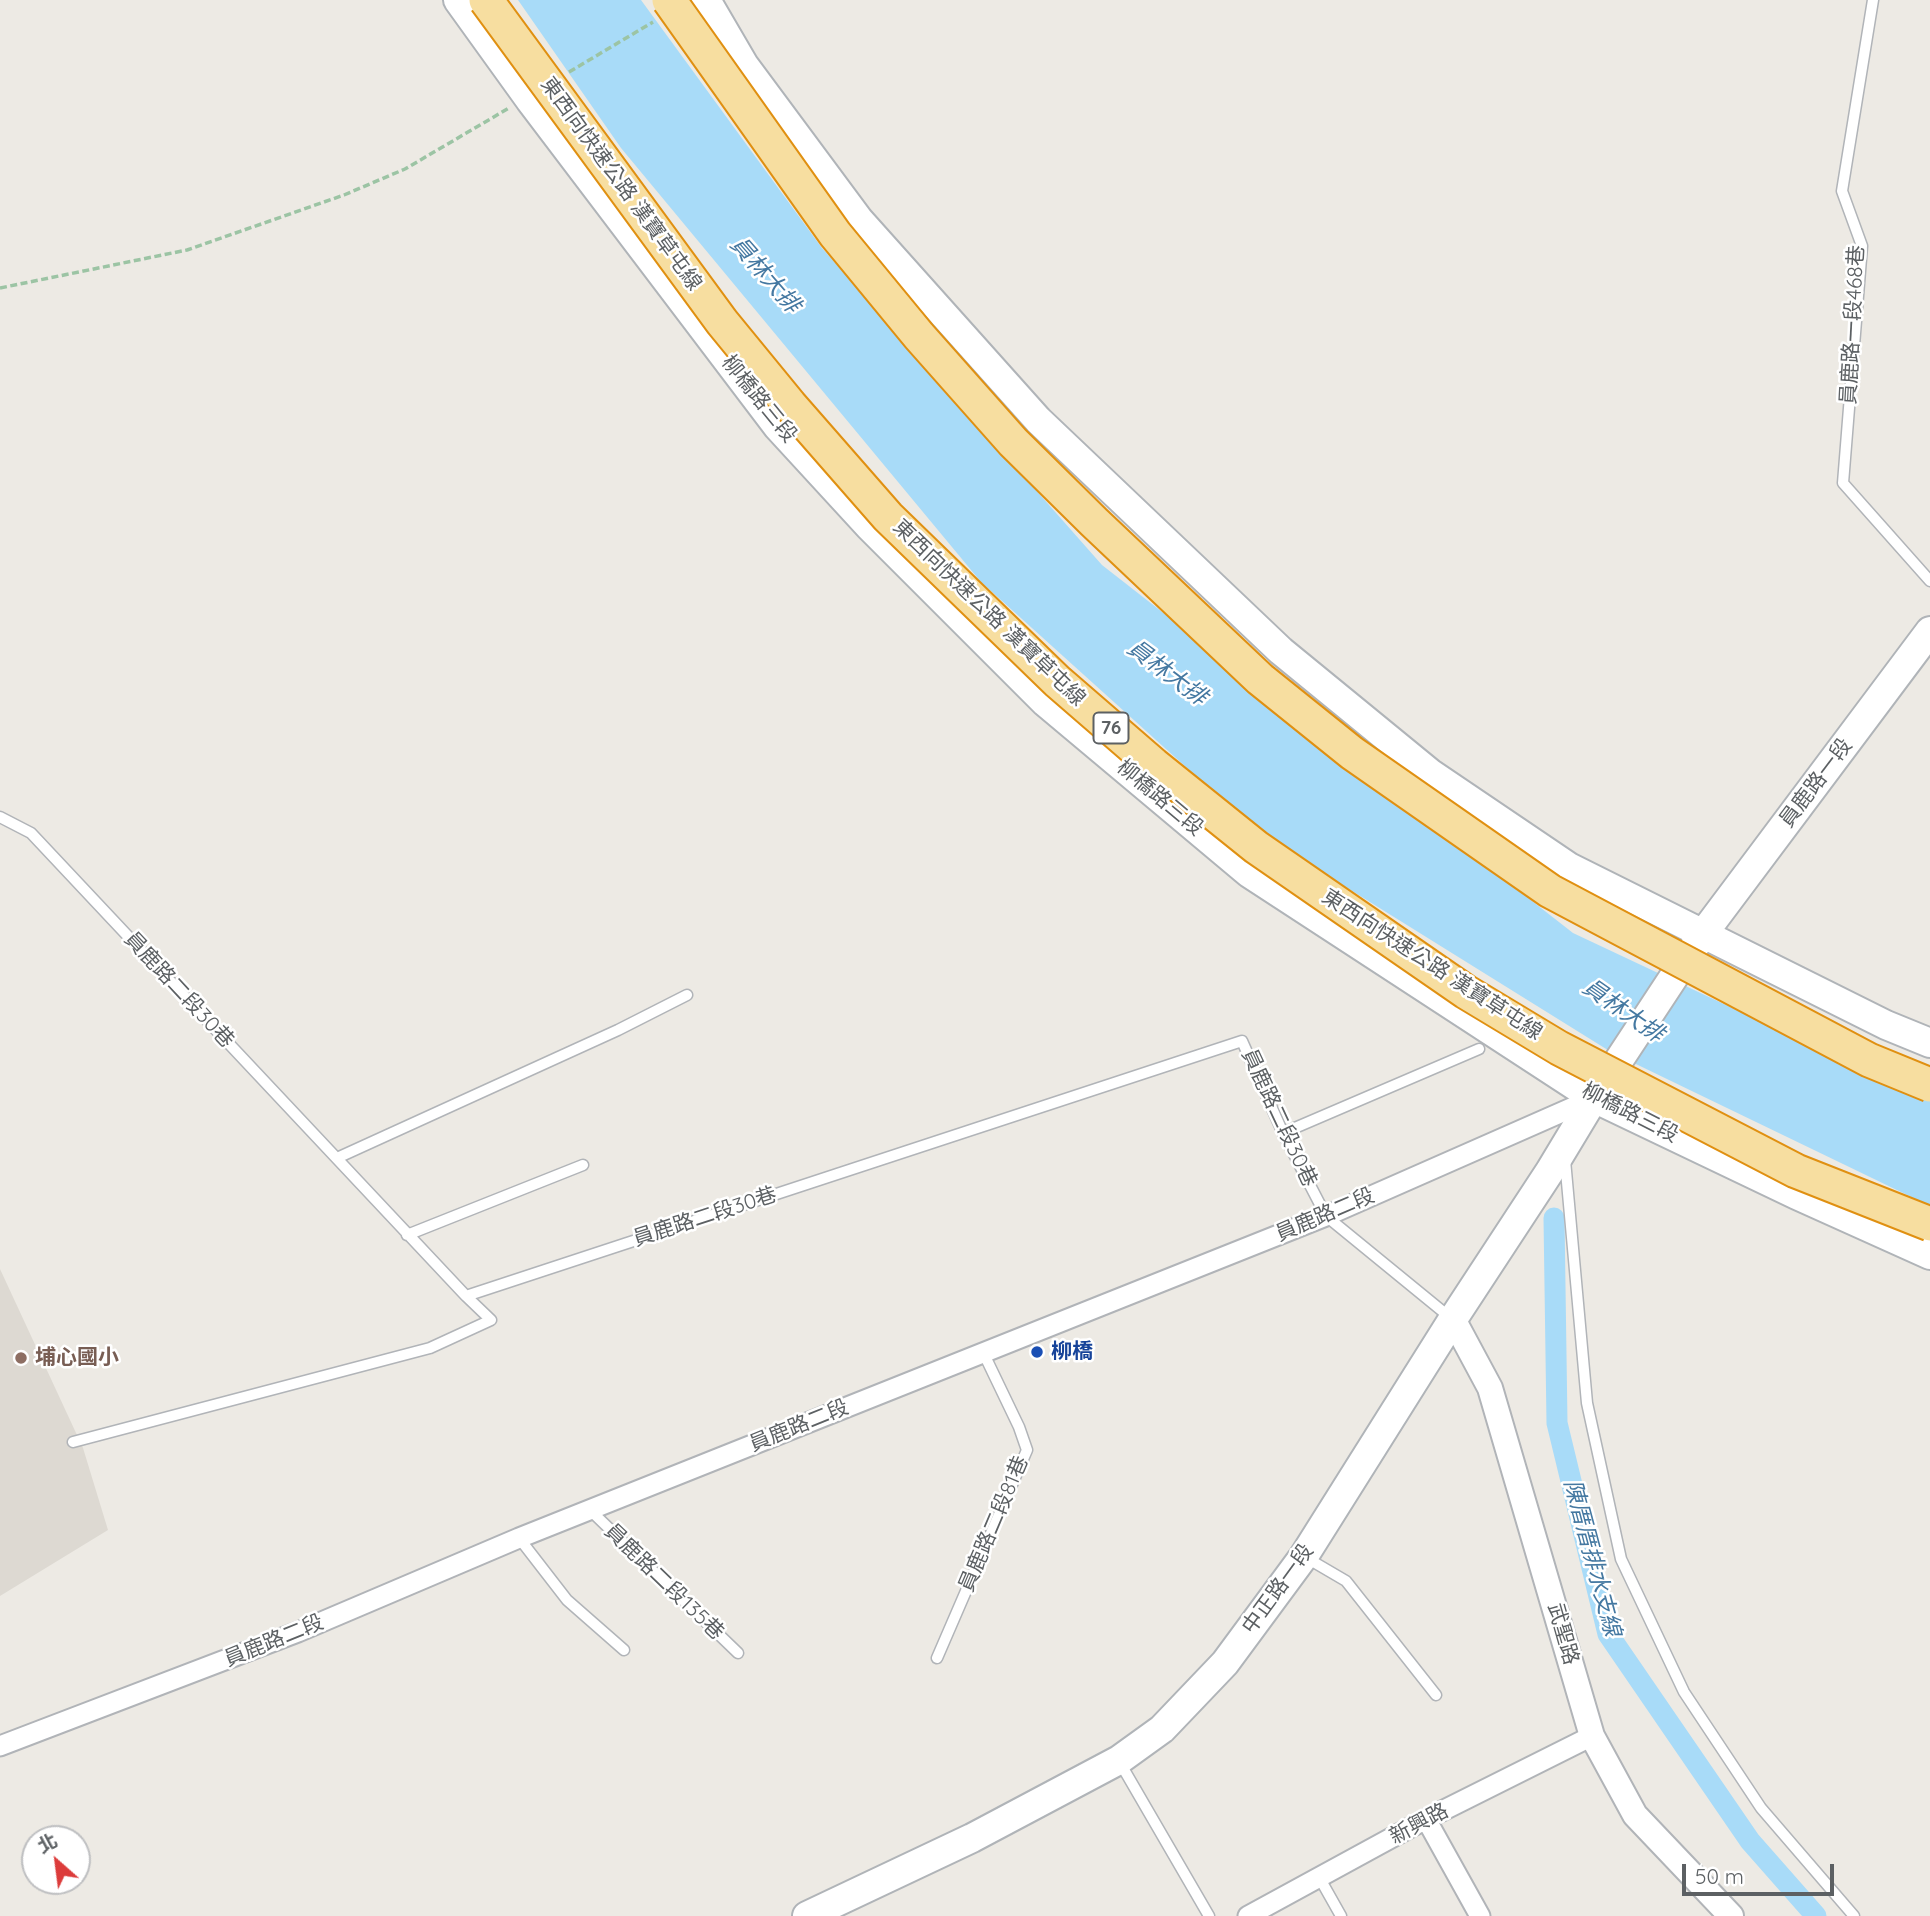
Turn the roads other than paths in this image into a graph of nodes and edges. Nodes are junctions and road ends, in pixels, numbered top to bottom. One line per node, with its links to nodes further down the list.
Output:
1 (458, 0): 15 (main road, 柳橋路三段)
2 (486, 0): 21 (highway, 東西向快速公路 漢寶草屯線 / 76, bridge)
3 (706, 0): 9 (main road)
4 (1873, 0): 6 (lane, 員鹿路一段468巷)
5 (663, 10): 14 (highway, bridge)
6 (1930, 581)
7 (1930, 631): 9 (main road, 員鹿路一段)
8 (0, 817): 18 (lane, 員鹿路二段30巷)
9 (1703, 934): 10 (main road, 員鹿路一段); 12 (main road)
10 (1675, 975): 15 (main road, 中正路一段)
11 (687, 995): 18 (lane)
12 (1930, 1044)
13 (1479, 1049): 16 (lane)
14 (1930, 1085)
15 (1594, 1098): 17 (main road, 中正路一段); 20 (street, 員鹿路二段); 23 (main road, 柳橋路三段)
16 (1283, 1133): 20 (lane, 員鹿路二段30巷); 24 (lane, 員鹿路二段30巷)
17 (1564, 1148): 25 (main road, 中正路一段); 46 (lane)
18 (337, 1158): 22 (lane, 員鹿路二段30巷)
19 (583, 1166): 22 (lane)
20 (1326, 1216): 25 (lane, 員鹿路二段30巷); 26 (street, 員鹿路二段)
21 (1930, 1224)
22 (407, 1235): 24 (lane, 員鹿路二段30巷)
23 (1930, 1255)
24 (466, 1296): 27 (lane)
25 (1452, 1319): 30 (main road, 中正路一段); 35 (street, 武聖路)
26 (984, 1352): 28 (street, 員鹿路二段); 33 (lane, 員鹿路二段81巷)
27 (73, 1442)
28 (590, 1510): 29 (street, 員鹿路二段); 32 (lane, 員鹿路二段135巷)
29 (519, 1538): 31 (lane); 36 (street, 員鹿路二段)
30 (1304, 1556): 34 (lane); 37 (main road, 中正路一段)
31 (624, 1650)
32 (738, 1653)
33 (937, 1658)
34 (1436, 1695)
35 (1592, 1736): 38 (street, 新興路); 45 (street, 武聖路)
36 (0, 1746)
37 (1119, 1760): 40 (main road, 中正路一段); 41 (lane)
38 (1426, 1819): 39 (street, 新興路); 44 (street)
39 (1319, 1877): 42 (street, 新興路); 43 (lane)
40 (807, 1916)
41 (1209, 1916)
42 (1248, 1916)
43 (1341, 1916)
44 (1480, 1916)
45 (1731, 1916)
46 (1854, 1916)

